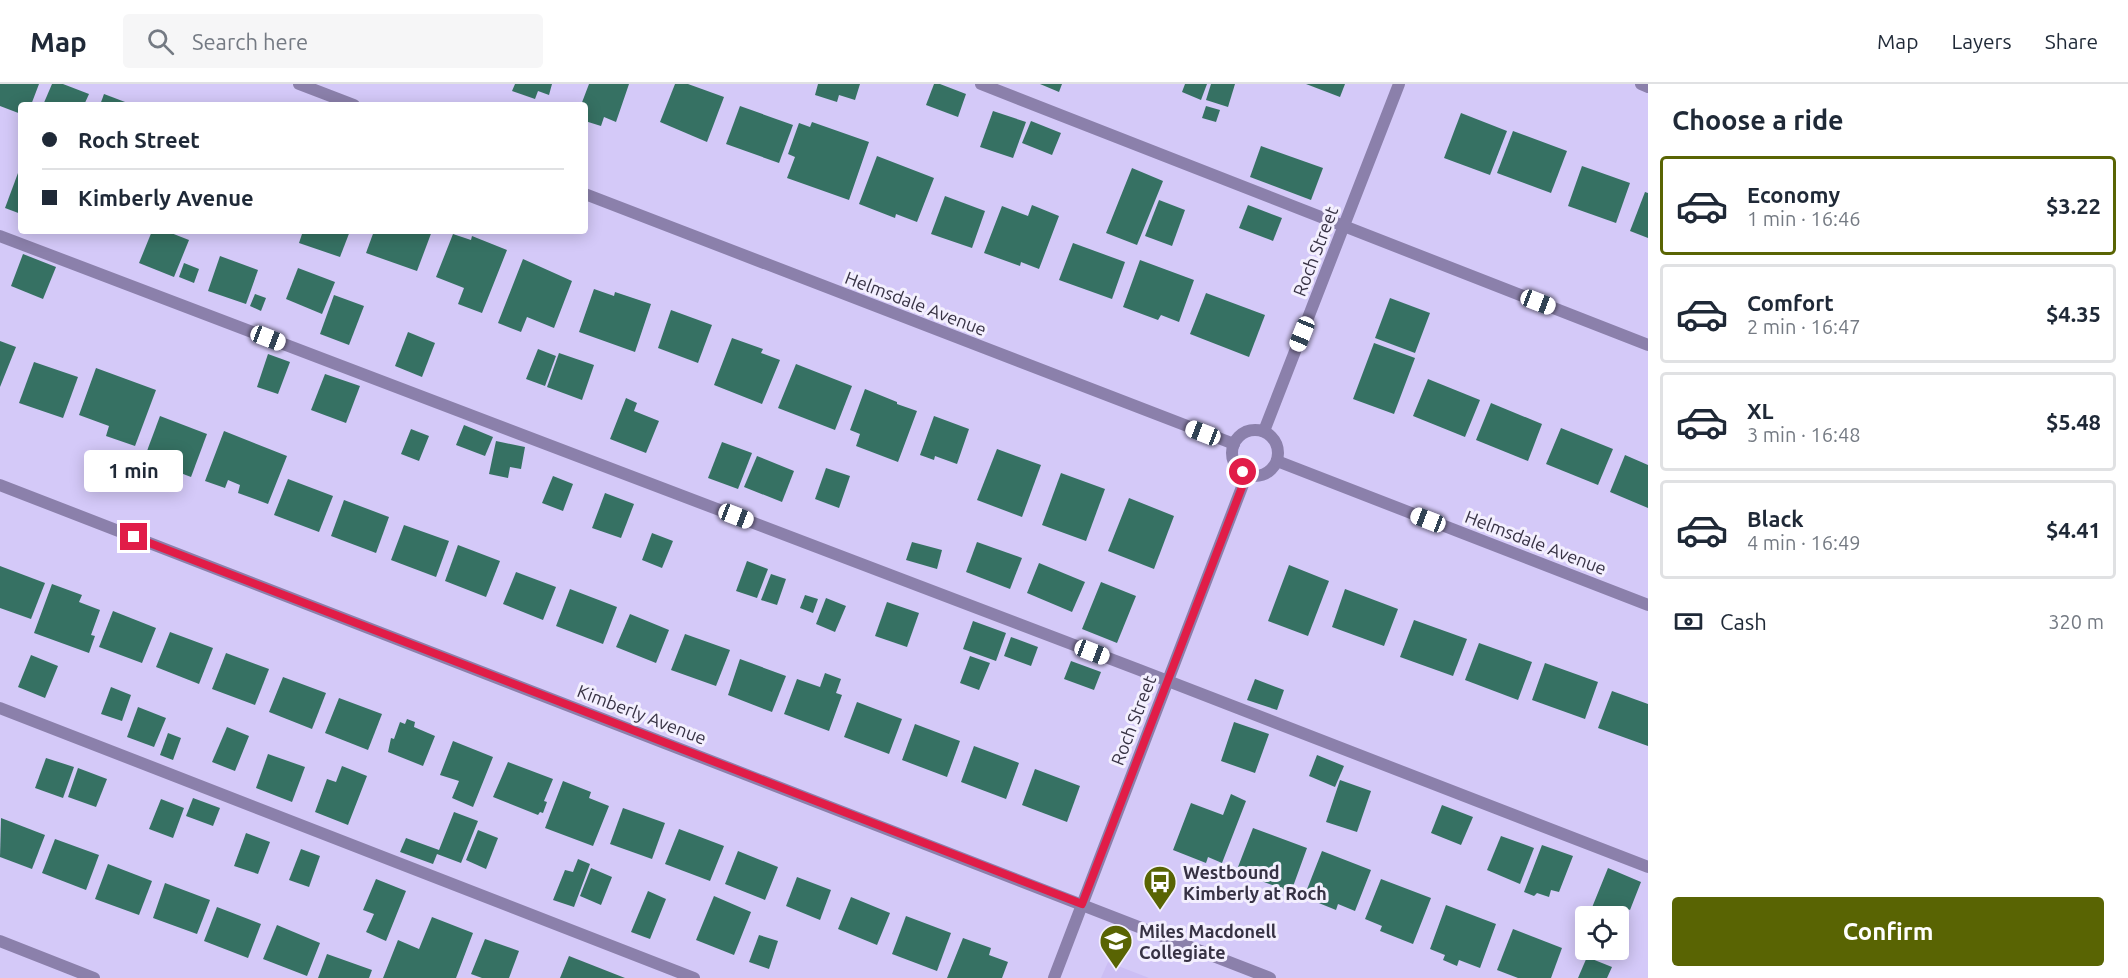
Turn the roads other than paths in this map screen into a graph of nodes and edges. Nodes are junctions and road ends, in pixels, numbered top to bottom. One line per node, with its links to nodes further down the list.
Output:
1 (299, 84): 6 (street)
2 (981, 84): 8 (street)
3 (1399, 84): 8 (street, Roch Street)
4 (1641, 84): 5 (street)
5 (1648, 87)
6 (346, 102)
7 (588, 195): 12 (street, Helmsdale Avenue)
8 (1344, 227): 10 (street); 11 (street, Roch Street)
9 (0, 236): 17 (street)
10 (1648, 345)
11 (1264, 431): 12 (street); 13 (street)
12 (1234, 444): 14 (street)
13 (1277, 461): 14 (street); 16 (street, Helmsdale Avenue)
14 (1247, 474): 17 (street, Roch Street)
15 (0, 485): 20 (street, Kimberly Avenue)
16 (1648, 605)
17 (1167, 681): 19 (street); 20 (street, Roch Street)
18 (0, 708): 23 (street)
19 (1648, 867)
20 (1082, 904): 24 (street, Roch Street); 25 (street, Kimberly Avenue)
21 (0, 941): 22 (street)
22 (94, 978)
23 (694, 978)
24 (1054, 978)
25 (1270, 978)

